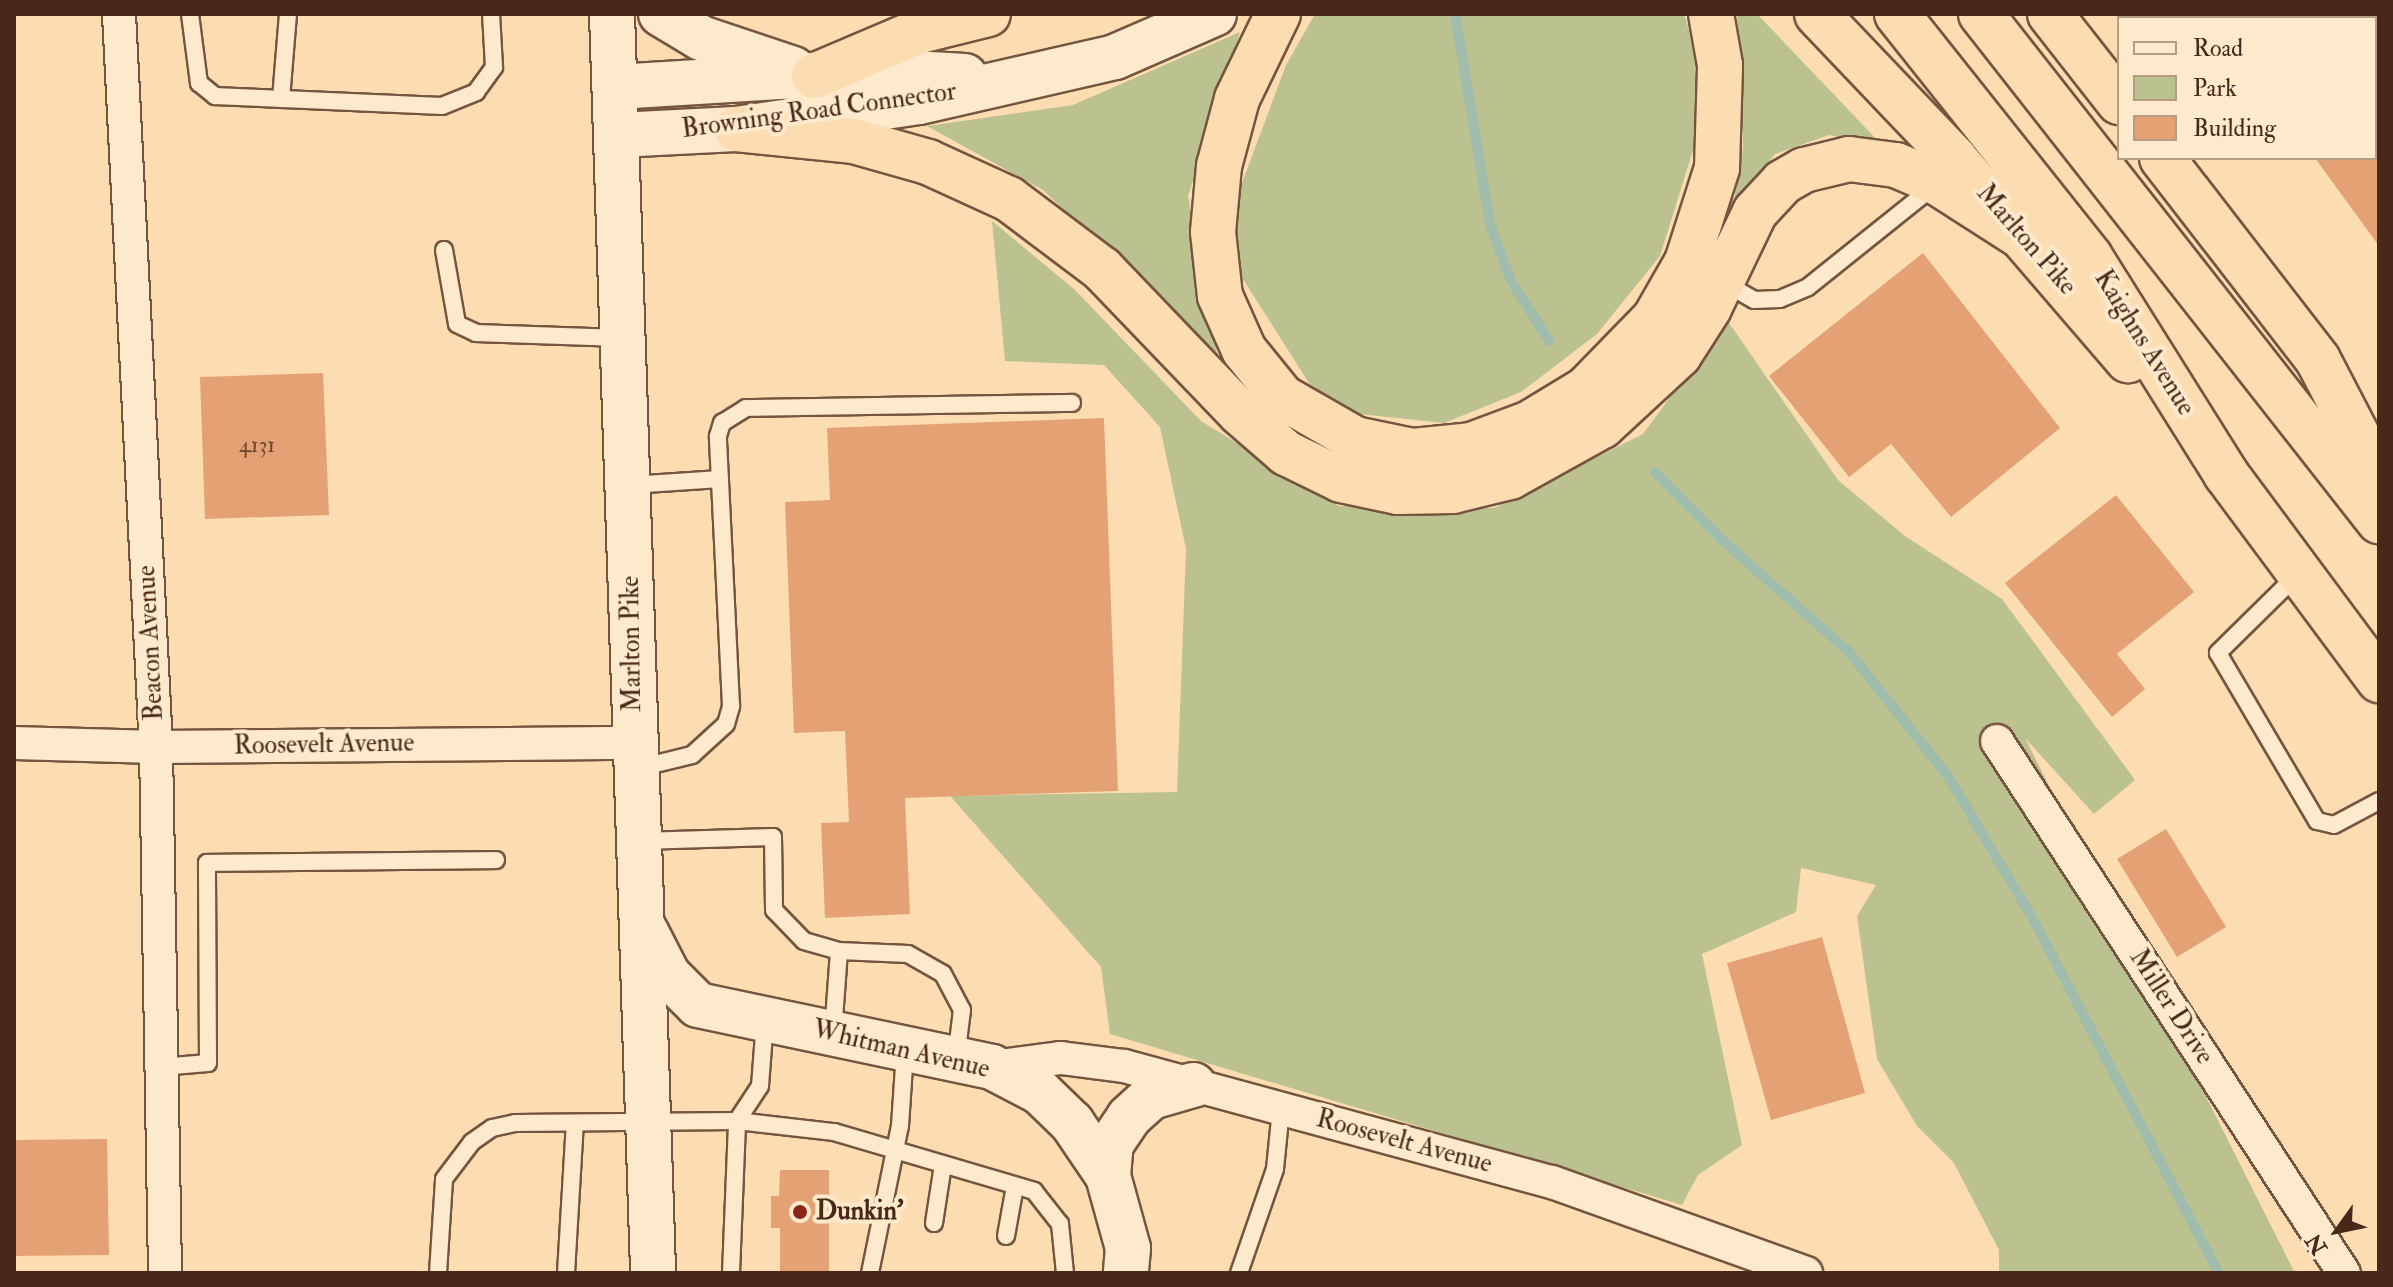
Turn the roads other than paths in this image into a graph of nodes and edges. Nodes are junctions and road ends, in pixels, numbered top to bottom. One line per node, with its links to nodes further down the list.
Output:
1 (119, 14): 38 (street, Beacon Avenue)
2 (190, 14): 18 (lane)
3 (288, 14): 18 (lane)
4 (491, 14): 18 (lane)
5 (612, 14): 17 (main road, Marlton Pike)
6 (661, 14): 15 (main road)
7 (988, 14): 15 (highway)
8 (1214, 14): 16 (main road, Browning Road Connector)
9 (1278, 14): 10 (highway)
10 (1711, 14)
11 (1817, 14): 24 (highway, Marlton Pike)
12 (1897, 14): 29 (highway, Kaighns Avenue)
13 (1981, 14): 33 (highway)
14 (2050, 14): 19 (highway)
15 (814, 76): 16 (main road, Browning Road Connector); 17 (main road, Browning Road Connector)
16 (1019, 79): 20 (main road, Browning Road Connector)
17 (616, 87): 21 (main road, Marlton Pike)
18 (281, 99)
19 (2117, 99)
20 (736, 129): 21 (main road, Browning Road Connector); 26 (highway)
21 (618, 135): 27 (main road, Marlton Pike)
22 (2164, 160): 30 (highway)
23 (1938, 183): 24 (highway); 26 (lane); 26 (highway)
24 (2027, 240): 29 (highway, Marlton Pike)
25 (444, 250): 27 (lane)
26 (1722, 282)
27 (625, 338): 32 (main road, Marlton Pike)
28 (1072, 403): 31 (lane)
29 (2226, 474): 34 (highway, Kaighns Avenue)
30 (2379, 477)
31 (720, 479): 32 (lane); 39 (lane)
32 (629, 485): 39 (main road, Marlton Pike)
33 (2379, 521)
34 (2300, 572): 35 (highway, Kaighns Avenue); 40 (lane)
35 (2379, 680)
36 (1997, 741): 73 (street, Miller Drive)
37 (14, 743): 38 (street, Roosevelt Avenue)
38 (156, 747): 39 (street, Roosevelt Avenue); 51 (street, Beacon Avenue)
39 (635, 756): 41 (main road, Marlton Pike)
40 (2379, 801)
41 (639, 841): 43 (main road, Marlton Pike); 44 (lane)
42 (496, 860): 51 (lane)
43 (644, 926): 45 (main road); 49 (main road, Marlton Pike)
44 (839, 951): 47 (lane); 50 (lane)
45 (698, 1005): 46 (main road, Whitman Avenue); 49 (main road)
46 (766, 1020): 47 (main road, Whitman Avenue); 54 (lane)
47 (833, 1034): 48 (main road, Whitman Avenue)
48 (905, 1049): 50 (main road, Whitman Avenue); 57 (lane)
49 (644, 1052): 56 (main road, Marlton Pike)
50 (974, 1063): 52 (street, Roosevelt Avenue); 59 (main road, Whitman Avenue)
51 (161, 1067): 63 (street, Beacon Avenue)
52 (1193, 1085): 53 (street, Roosevelt Avenue); 59 (main road)
53 (1281, 1109): 71 (lane); 72 (street, Roosevelt Avenue)
54 (737, 1121): 56 (lane); 57 (lane); 67 (lane)
55 (575, 1123): 56 (lane); 64 (lane); 65 (lane)
56 (647, 1124): 66 (main road, Marlton Pike)
57 (894, 1151): 58 (lane); 68 (lane)
58 (943, 1165): 60 (lane); 61 (lane)
59 (1108, 1176): 70 (main road, Whitman Avenue)
60 (1015, 1186): 62 (lane); 69 (lane)
61 (934, 1223)
62 (1006, 1236)
63 (165, 1273)
64 (438, 1273)
65 (566, 1273)
66 (653, 1273)
67 (731, 1273)
68 (870, 1273)
69 (1065, 1273)
70 (1126, 1273)
71 (1239, 1273)
72 (1806, 1273)
73 (2344, 1273)

